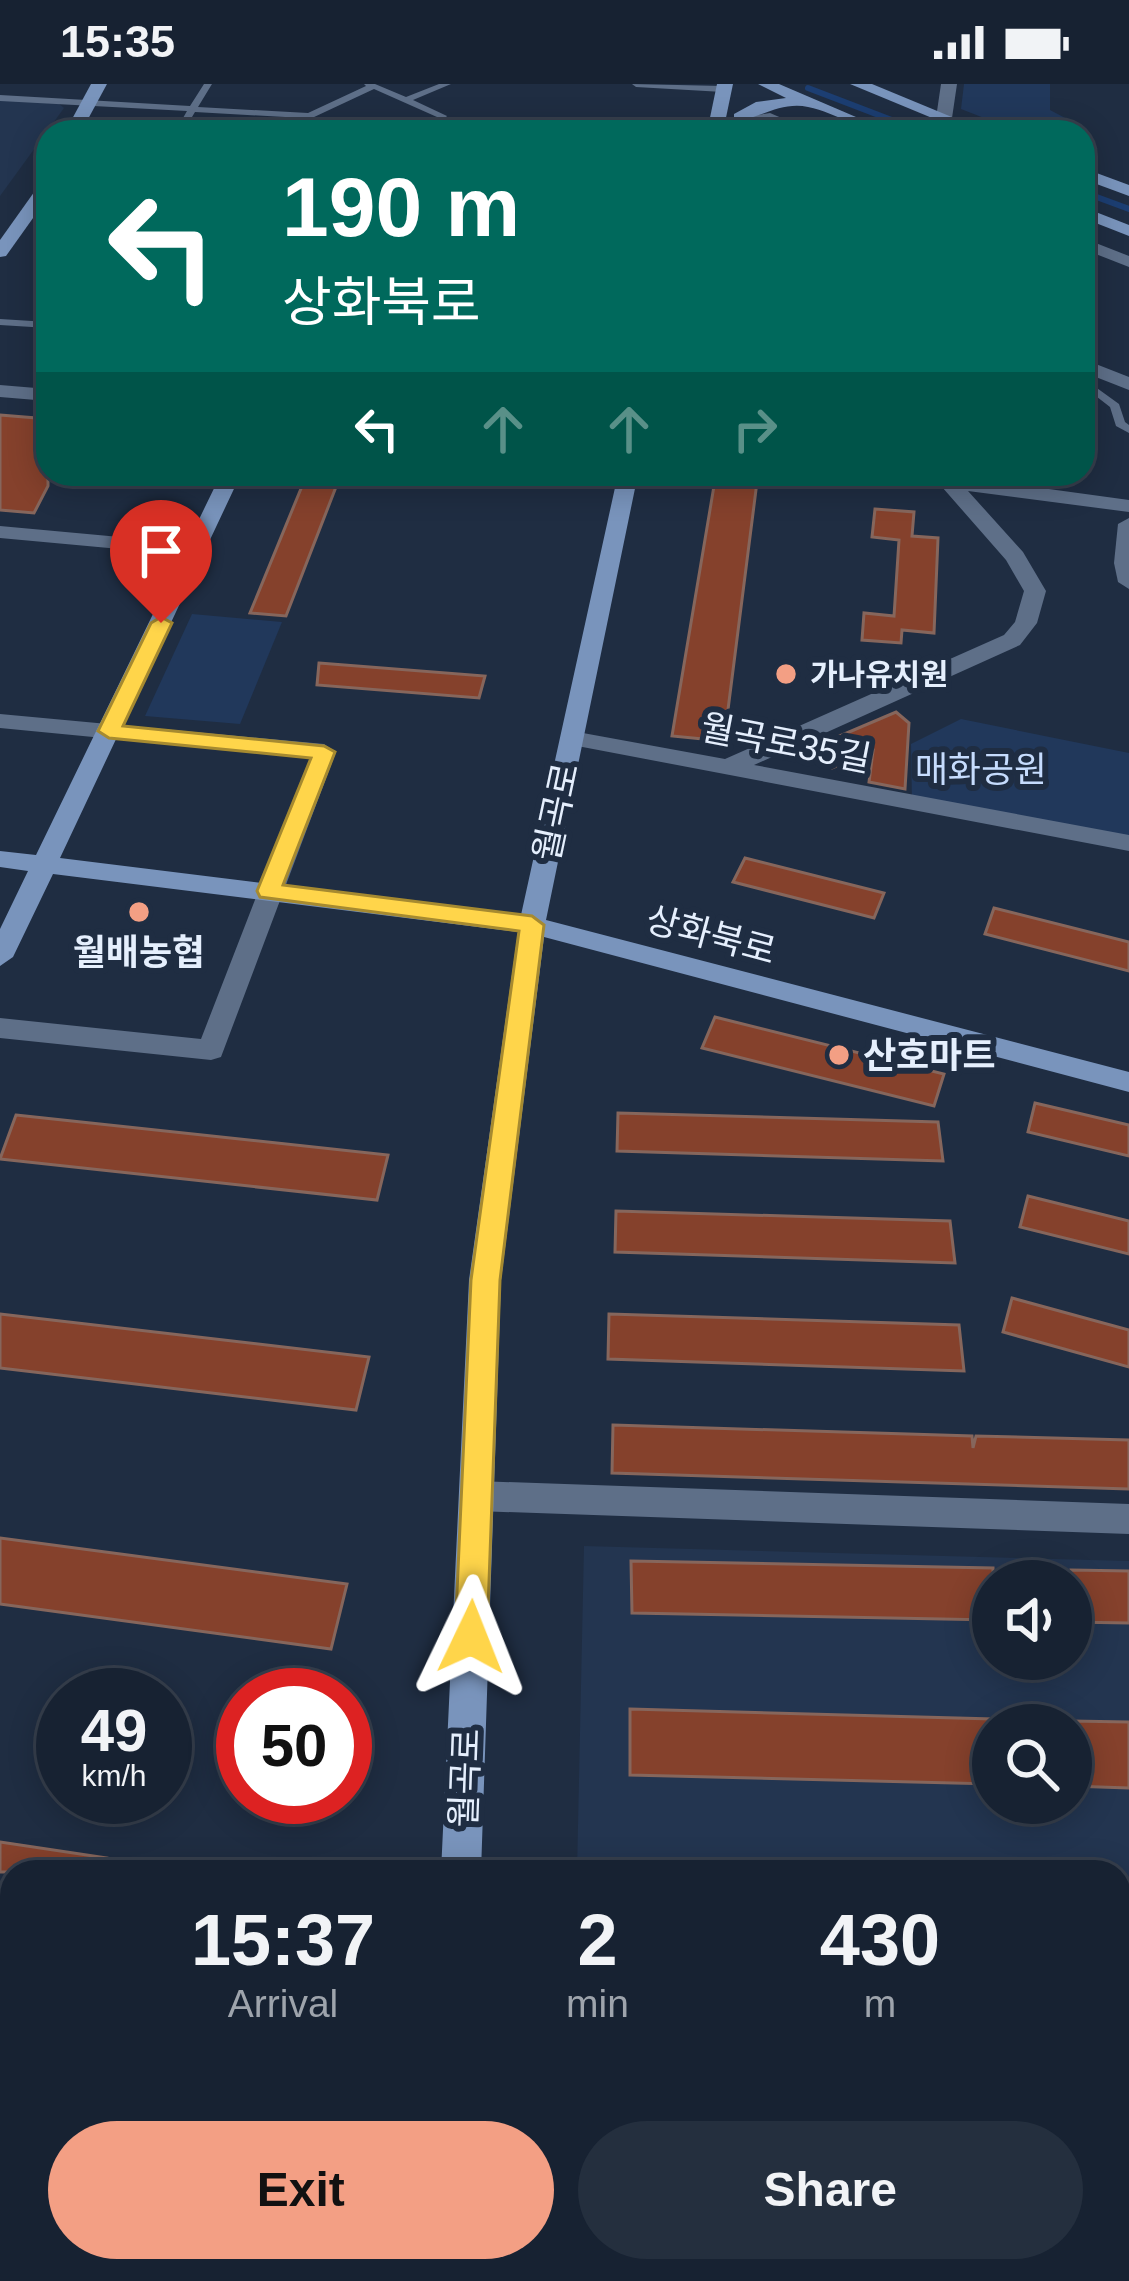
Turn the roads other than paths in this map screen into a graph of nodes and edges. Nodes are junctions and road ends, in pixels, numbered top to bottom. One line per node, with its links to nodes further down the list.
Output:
1 (99, 84): 13 (main road)
2 (208, 84): 14 (lane)
3 (447, 84): 12 (lane)
4 (636, 84): 9 (lane)
5 (766, 84): 10 (main road)
6 (858, 84): 17 (main road)
7 (949, 84): 17 (street)
8 (370, 85): 12 (lane); 15 (lane)
9 (724, 86): 22 (main road)
10 (803, 96): 16 (main road); 25 (main road)
11 (0, 98): 13 (lane)
12 (404, 101): 21 (lane)
13 (85, 103): 14 (lane); 18 (main road)
14 (195, 108): 15 (lane); 19 (lane)
15 (309, 116): 20 (lane)
16 (740, 117): 23 (street); 24 (street)
17 (944, 118): 26 (main road)
18 (78, 120)
19 (186, 120)
20 (306, 120)
21 (438, 120)
22 (717, 120)
23 (733, 120)
24 (775, 120)
25 (856, 120)
26 (949, 120)
27 (1095, 177): 28 (main road)
28 (1127, 189)
29 (36, 202): 33 (main road)
30 (1095, 217): 31 (main road)
31 (1129, 231)
32 (1095, 248): 34 (street)
33 (0, 252)
34 (1129, 262)
35 (0, 322): 36 (lane)
36 (36, 324)
37 (1095, 370): 38 (street)
38 (1129, 384)
39 (1095, 390): 42 (lane)
40 (0, 392): 41 (street)
41 (36, 394)
42 (1129, 430)
43 (225, 486): 50 (main road)
44 (625, 486): 55 (main road, 월곡로)
45 (953, 486): 56 (street)
46 (979, 486): 47 (street)
47 (1129, 506)
48 (1129, 524): 52 (street)
49 (7, 533): 50 (street); 51 (street)
50 (196, 550): 54 (main road)
51 (0, 559)
52 (1129, 582)
53 (0, 722): 54 (street)
54 (109, 731): 59 (main road); 60 (street)
55 (572, 738): 56 (street, 월곡로35길); 61 (main road, 월곡로)
56 (724, 769): 57 (street, 월곡로35길)
57 (1129, 843)
58 (0, 859): 59 (main road, 상화북로)
59 (46, 863): 60 (main road, 상화북로); 62 (main road)
60 (269, 891): 61 (main road, 상화북로); 63 (street)
61 (532, 925): 64 (main road, 상화북로); 65 (main road, 월곡로)
62 (0, 957)
63 (0, 1028)
64 (1129, 1082)
65 (477, 1496): 66 (street); 67 (main road, 월곡로)
66 (1129, 1519)
67 (462, 1860)

